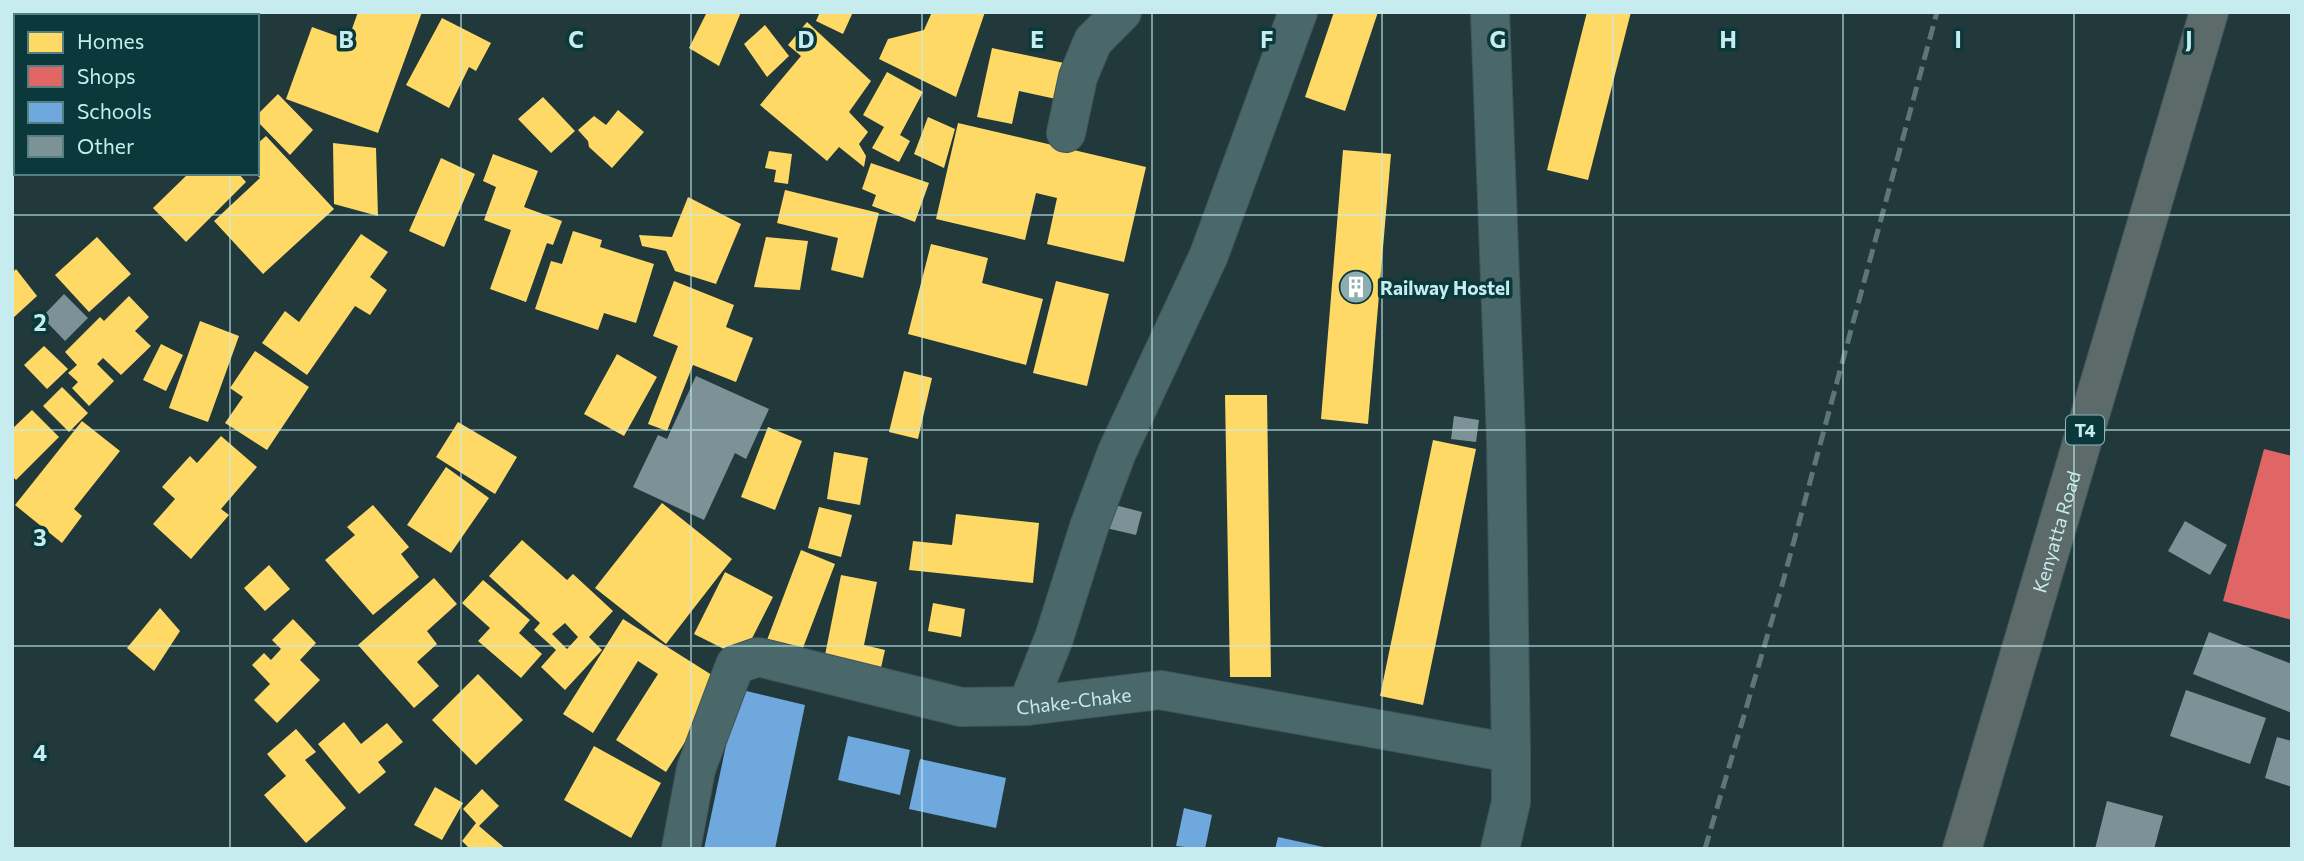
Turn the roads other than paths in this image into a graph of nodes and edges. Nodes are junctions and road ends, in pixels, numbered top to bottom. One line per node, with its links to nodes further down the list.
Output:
1 (1122, 12): 5 (street)
2 (1298, 12): 6 (street)
3 (1490, 12): 7 (street)
4 (2209, 12): 10 (highway, Kenyatta Road / T4)
5 (1066, 133)
6 (1027, 706): 7 (street, Chake-Chake); 8 (street, Chake-Chake)
7 (1511, 753): 9 (street)
8 (681, 849)
9 (1500, 849)
10 (1962, 849)

